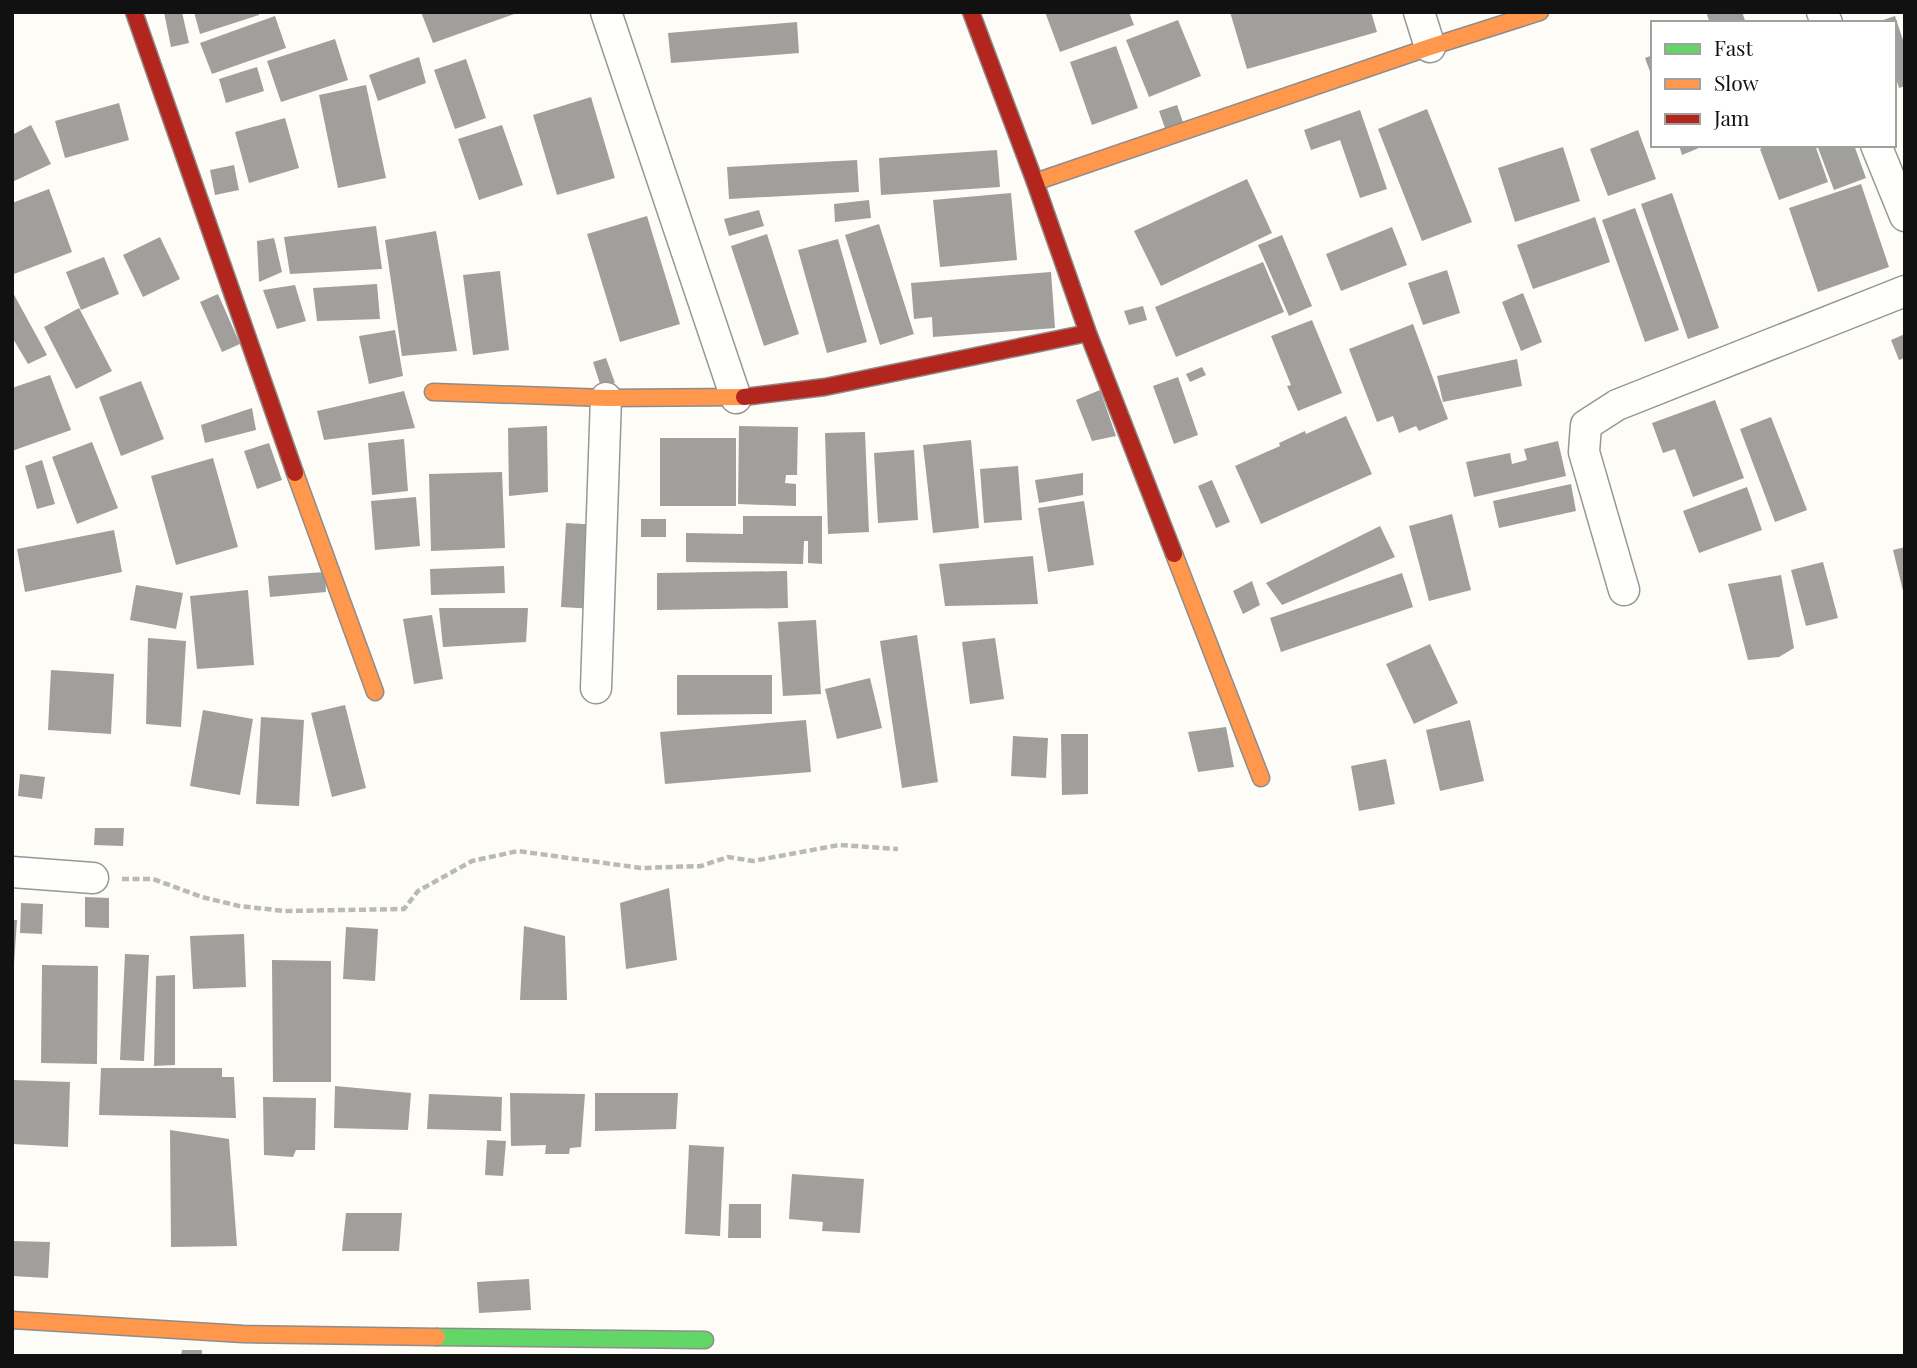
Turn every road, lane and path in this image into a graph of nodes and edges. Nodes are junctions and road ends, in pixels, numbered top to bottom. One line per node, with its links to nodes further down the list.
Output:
1 (134, 12): 17 (street)
2 (606, 12): 14 (street)
3 (971, 12): 8 (street)
4 (1419, 12): 6 (street)
5 (1541, 12): 6 (street)
6 (1430, 47): 8 (street)
7 (1877, 147): 9 (street)
8 (1035, 182): 11 (street)
9 (1905, 216)
10 (1905, 291): 15 (street)
11 (1088, 333): 14 (street); 18 (street)
12 (433, 393): 13 (street)
13 (606, 398): 14 (street); 16 (street)
14 (736, 398)
15 (1624, 590)
16 (596, 688)
17 (375, 692)
18 (1261, 778)
19 (898, 849): 21 (path)
20 (12, 872): 21 (street)
21 (93, 878)
22 (12, 1320): 23 (street)
23 (705, 1340)

